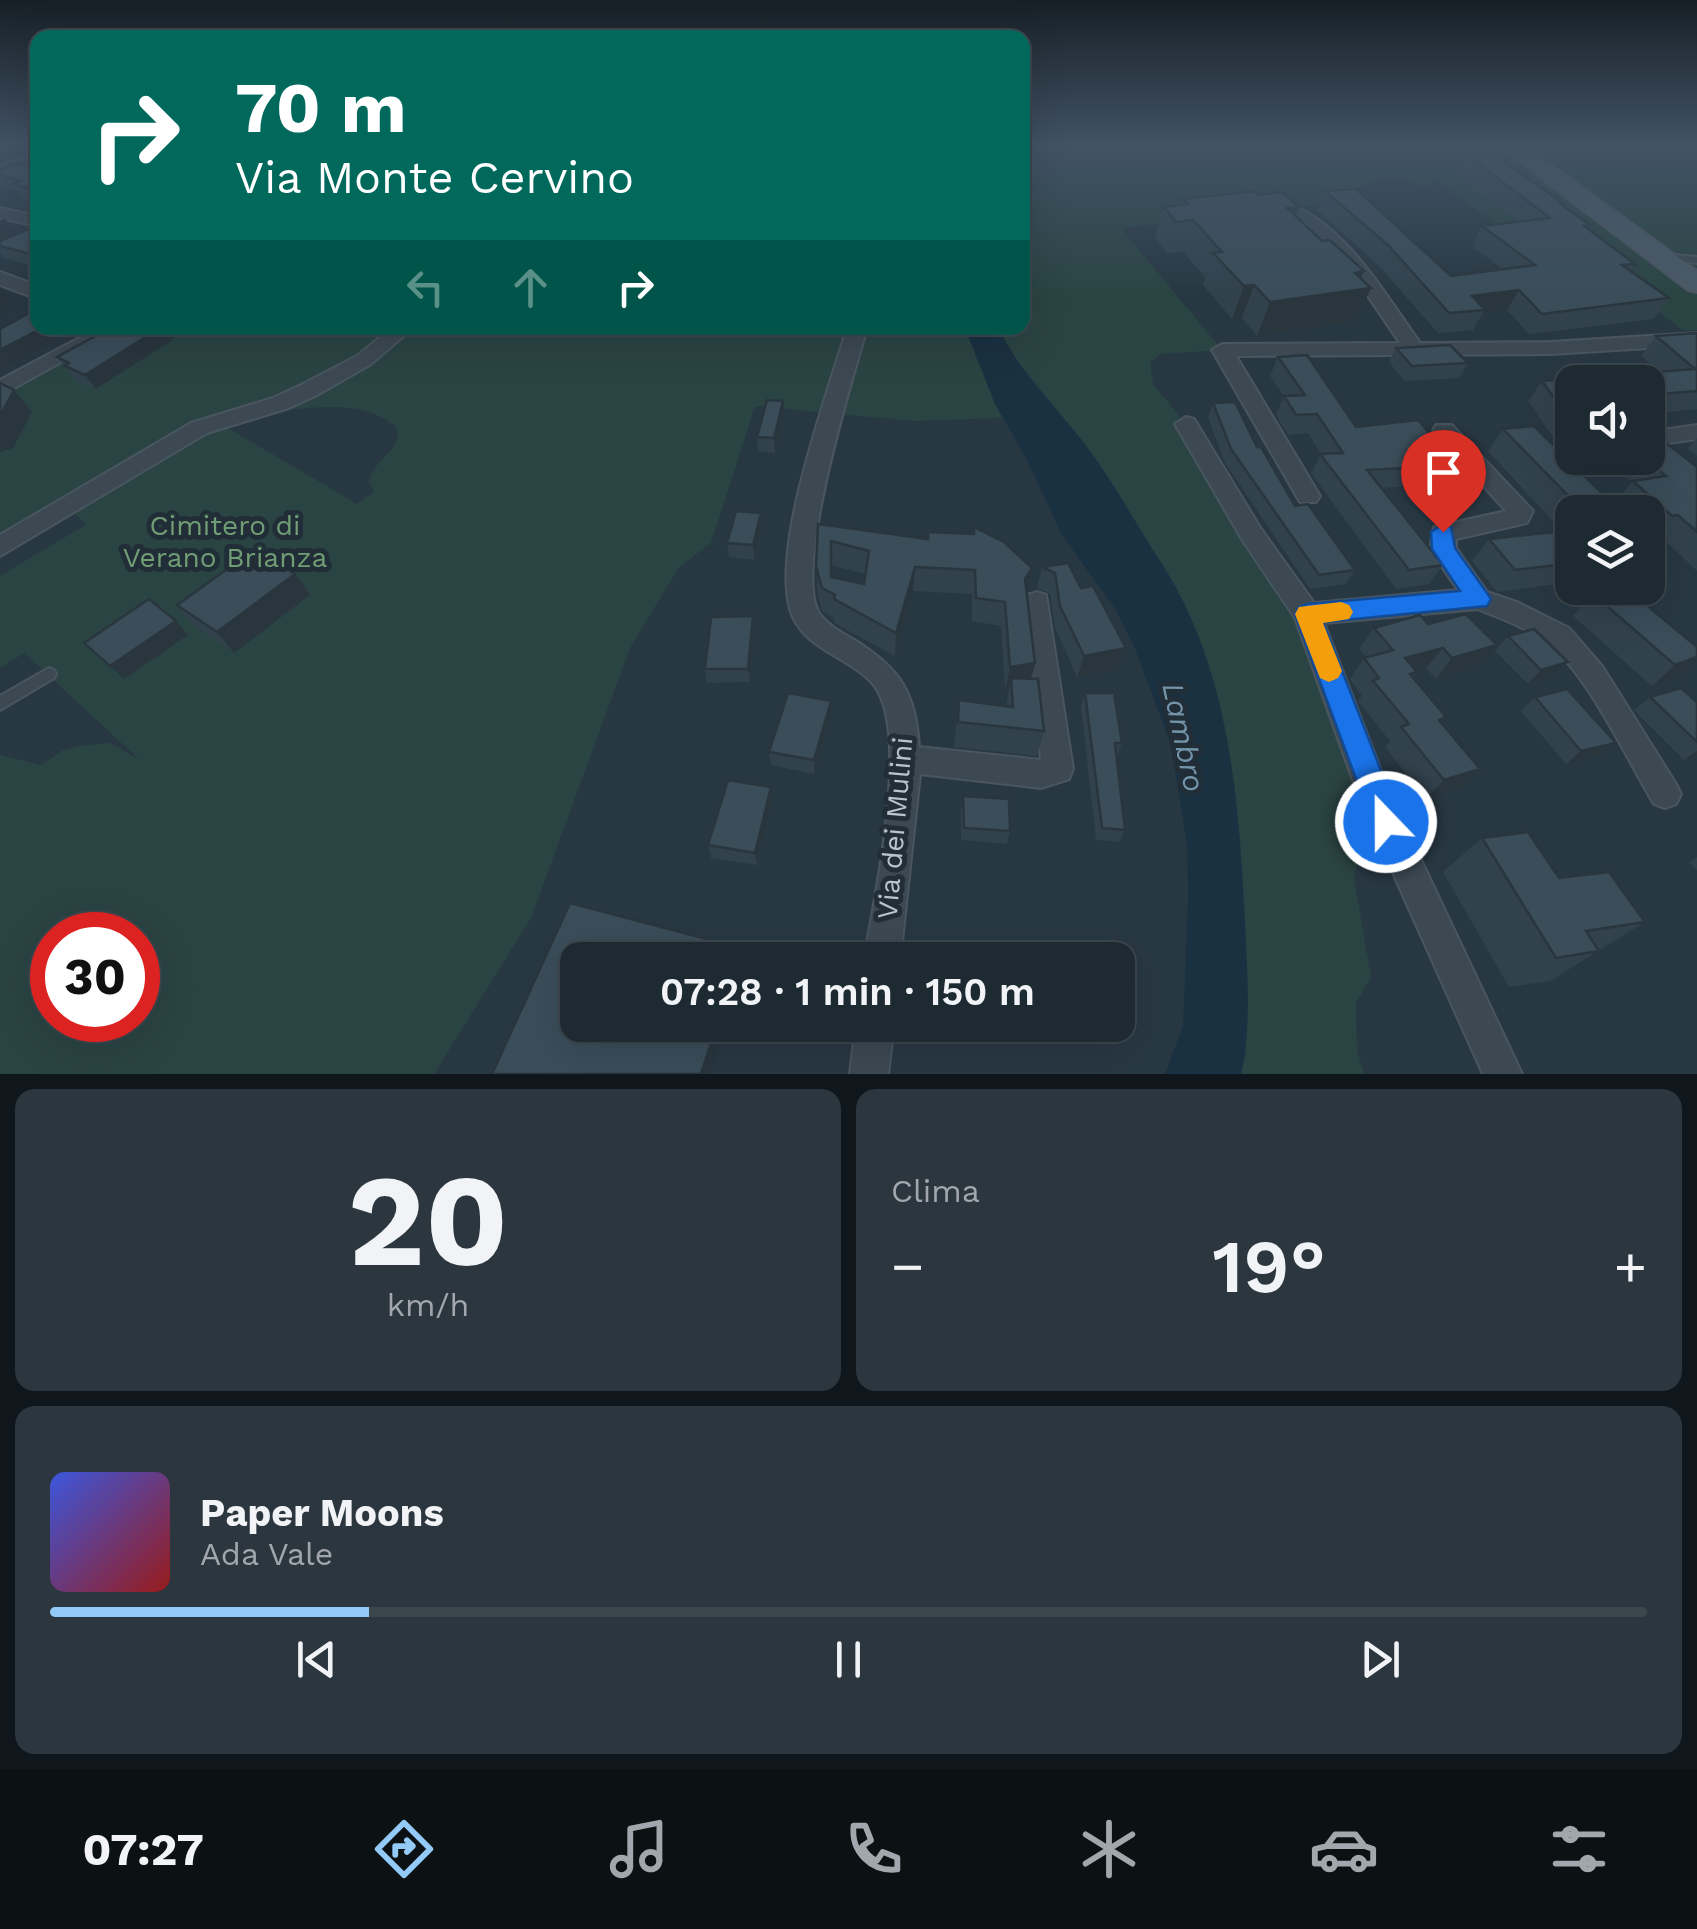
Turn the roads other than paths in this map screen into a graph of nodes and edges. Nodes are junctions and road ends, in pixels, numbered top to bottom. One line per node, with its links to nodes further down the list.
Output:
1 (1578, 194): 5 (street)
2 (1239, 199): 14 (street)
3 (0, 213): 4 (street)
4 (30, 219)
5 (1665, 257): 6 (lane); 8 (street)
6 (1697, 260)
7 (0, 278): 9 (street)
8 (1697, 284)
9 (30, 290)
10 (99, 335): 15 (street)
11 (394, 335): 21 (street)
12 (854, 335): 27 (street, Via dei Mulini)
13 (1697, 339): 14 (street)
14 (1416, 350): 20 (street)
15 (0, 389)
16 (1186, 424): 24 (street)
17 (1444, 430): 22 (street)
18 (1697, 432): 19 (street)
19 (1665, 437)
20 (1308, 496)
21 (0, 547)
22 (1478, 599): 24 (street); 28 (street)
23 (1037, 602): 27 (street)
24 (1307, 614): 32 (street)
25 (49, 674): 26 (lane)
26 (0, 704)
27 (906, 759): 29 (street, Via dei Mulini)
28 (1666, 794)
29 (884, 942)
30 (872, 1042): 31 (street)
31 (869, 1074)
32 (1502, 1074)

